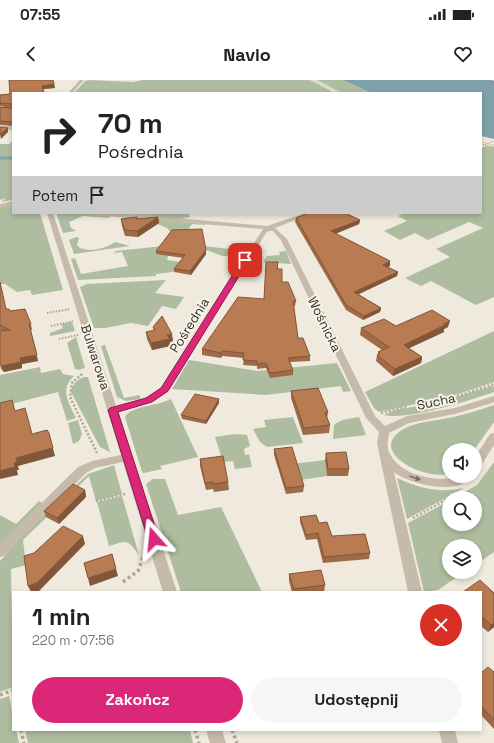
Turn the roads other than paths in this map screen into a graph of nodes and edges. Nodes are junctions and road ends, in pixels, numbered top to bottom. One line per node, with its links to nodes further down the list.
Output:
1 (82, 80): 2 (street)
2 (71, 92)
3 (0, 128): 4 (street)
4 (12, 128)
5 (12, 203): 6 (street)
6 (0, 206)
7 (50, 214): 12 (street, Bulwarowa)
8 (106, 214): 10 (street, Wośnicka)
9 (308, 214): 10 (street)
10 (268, 228): 12 (street, Pośrednia); 13 (street, Wośnicka)
11 (494, 399): 13 (street, Sucha)
12 (113, 410): 17 (street, Bulwarowa)
13 (384, 431): 15 (street)
14 (494, 438): 16 (street)
15 (385, 455): 18 (street, one-way to 18); 21 (street)
16 (482, 456)
17 (128, 457): 19 (street); 20 (street, Bulwarowa)
18 (442, 482)
19 (0, 552)
20 (170, 591)
21 (415, 591)
22 (214, 731): 24 (street)
23 (447, 731): 25 (street)
24 (218, 743)
25 (450, 743)

